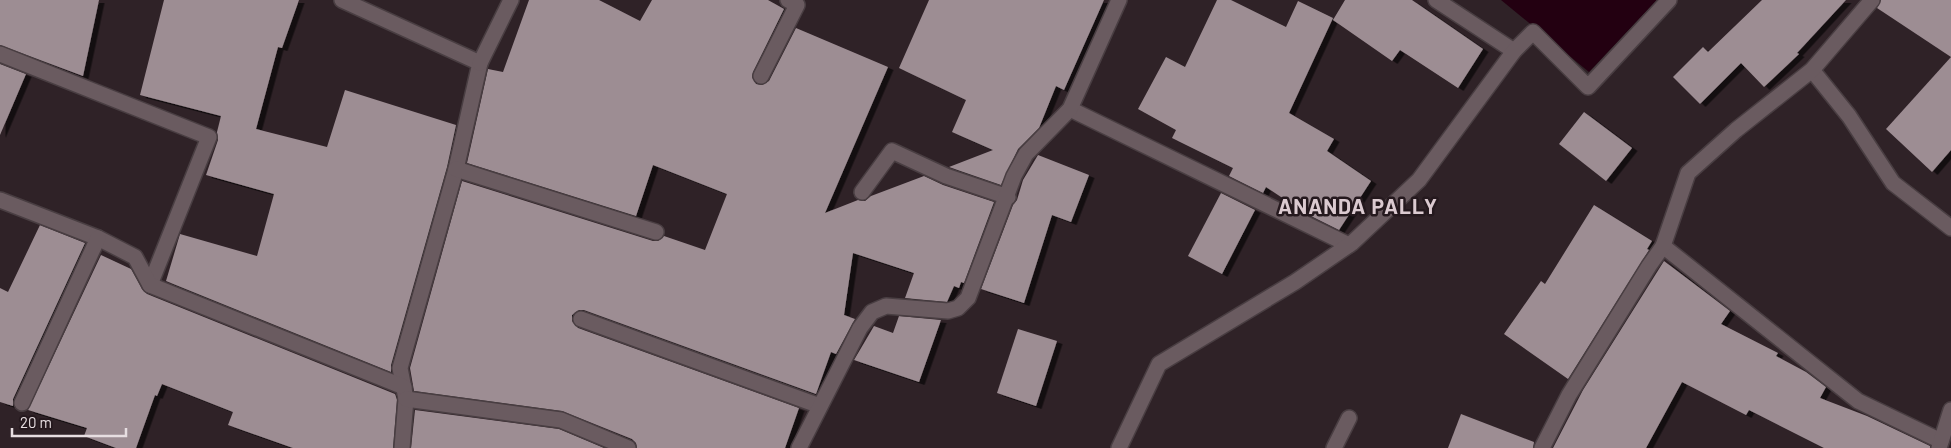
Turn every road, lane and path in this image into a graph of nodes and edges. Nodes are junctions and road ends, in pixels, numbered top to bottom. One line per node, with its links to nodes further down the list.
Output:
1 (342, 0): 10 (street)
2 (511, 0): 10 (street)
3 (788, 0): 12 (street)
4 (1119, 0): 13 (street)
5 (1436, 0): 8 (street)
6 (1669, 0): 8 (street)
7 (1872, 0): 11 (street)
8 (1514, 51): 21 (street)
9 (0, 54): 23 (street)
10 (480, 63): 14 (street)
11 (1812, 70): 18 (street); 22 (street)
12 (761, 76)
13 (1070, 109): 16 (street); 21 (street)
14 (456, 169): 19 (street); 25 (street)
15 (862, 192): 16 (street)
16 (1008, 197): 27 (street)
17 (0, 200): 20 (street)
18 (1951, 228)
19 (656, 232)
20 (98, 238): 23 (street); 26 (street)
21 (1349, 245): 34 (street)
22 (1664, 246): 30 (street); 36 (street)
23 (150, 285): 25 (street)
24 (581, 319): 27 (street)
25 (405, 393): 31 (street); 32 (street)
26 (22, 403)
27 (820, 406): 33 (street)
28 (1951, 410): 30 (street)
29 (1349, 418): 35 (street)
30 (1940, 445)
31 (402, 448)
32 (628, 448)
33 (799, 448)
34 (1119, 448)
35 (1334, 448)
36 (1542, 448)

